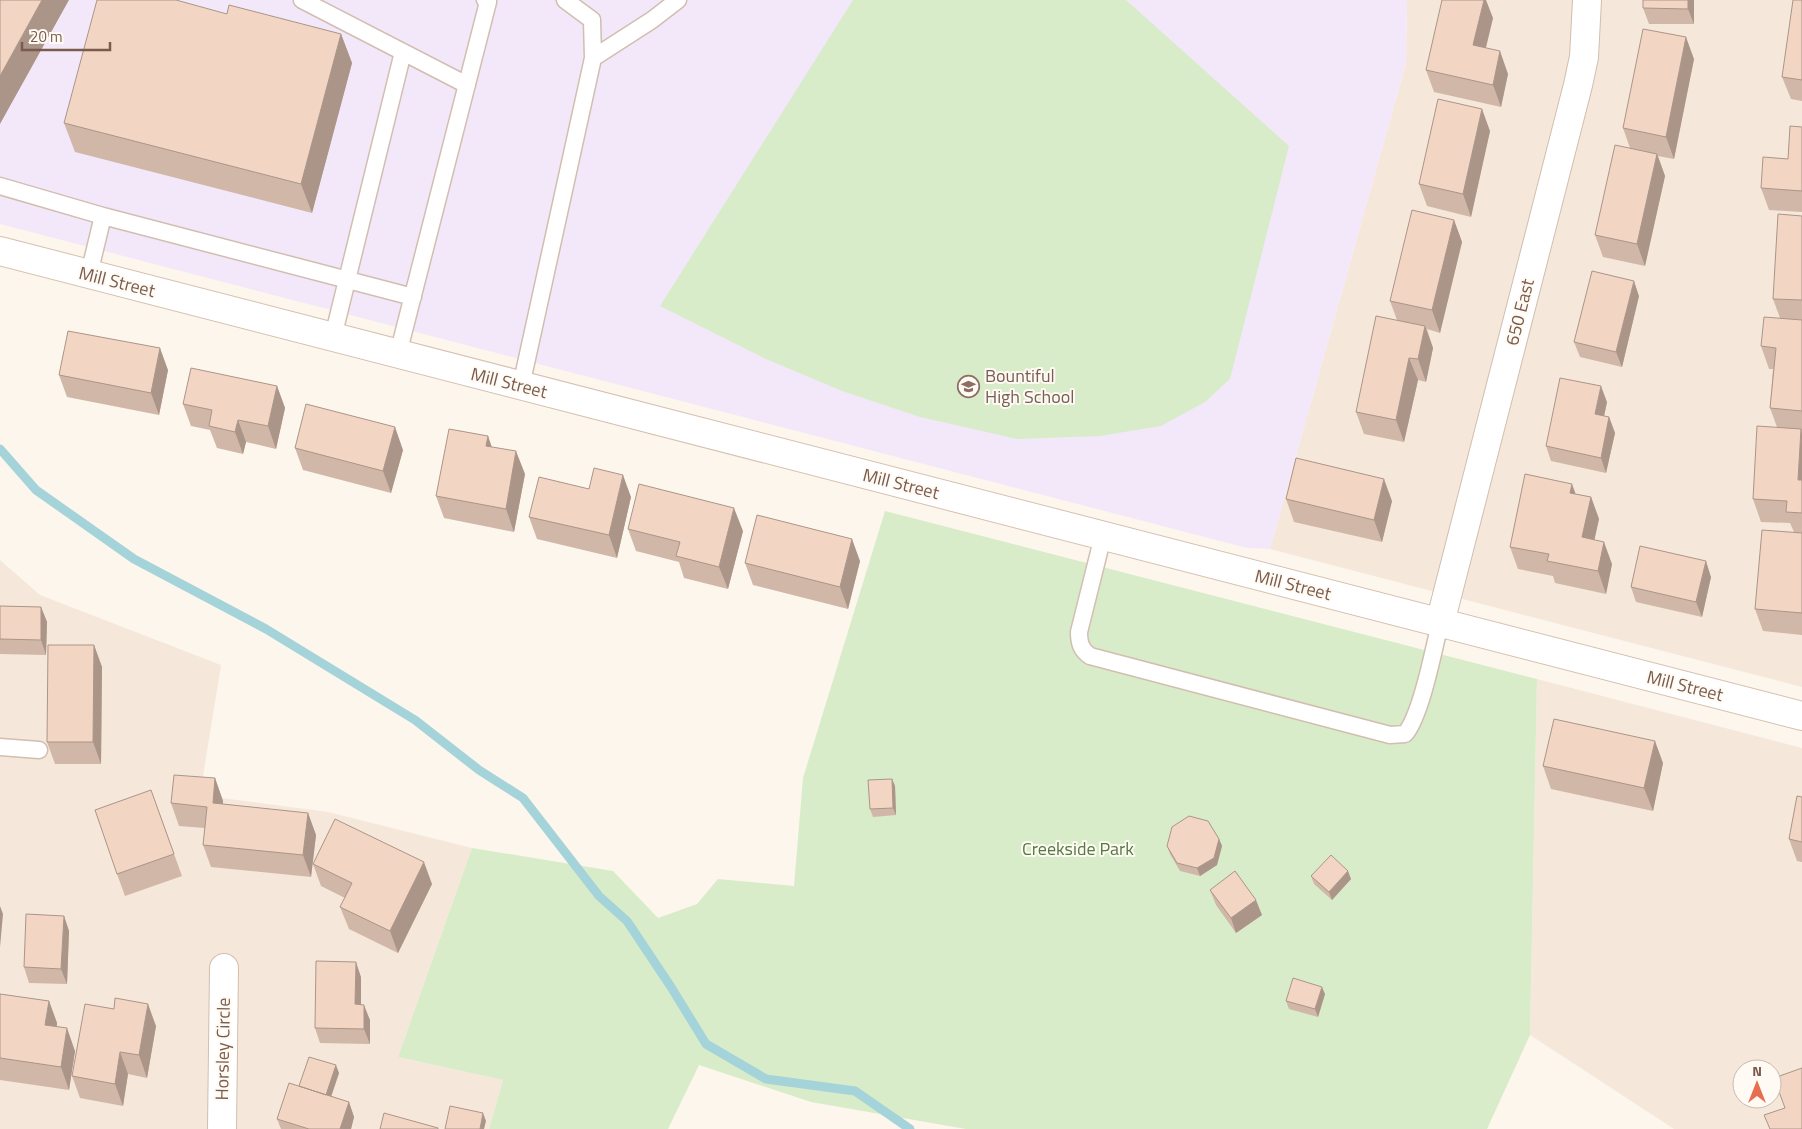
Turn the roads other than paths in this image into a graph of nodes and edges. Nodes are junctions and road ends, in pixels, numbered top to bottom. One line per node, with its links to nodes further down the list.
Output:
1 (302, 0): 6 (lane)
2 (485, 0): 8 (lane)
3 (565, 0): 7 (lane)
4 (678, 0): 7 (lane)
5 (1587, 0): 19 (street, 650 East)
6 (403, 52): 8 (lane); 13 (lane)
7 (593, 58): 17 (lane)
8 (467, 85): 14 (lane)
9 (0, 186): 10 (lane)
10 (103, 216): 12 (lane); 13 (lane)
11 (0, 252): 12 (street, Mill Street)
12 (89, 274): 15 (street, Mill Street)
13 (348, 280): 14 (lane); 15 (lane)
14 (413, 297): 16 (lane)
15 (333, 338): 16 (street, Mill Street)
16 (398, 354): 17 (street, Mill Street)
17 (521, 386): 18 (street, Mill Street)
18 (1103, 536): 19 (street, Mill Street); 19 (lane)
19 (1440, 623): 20 (street, Mill Street)
20 (1802, 716)
21 (0, 746): 22 (lane)
22 (39, 750)
23 (224, 968): 24 (street, Horsley Circle)
24 (222, 1129)

